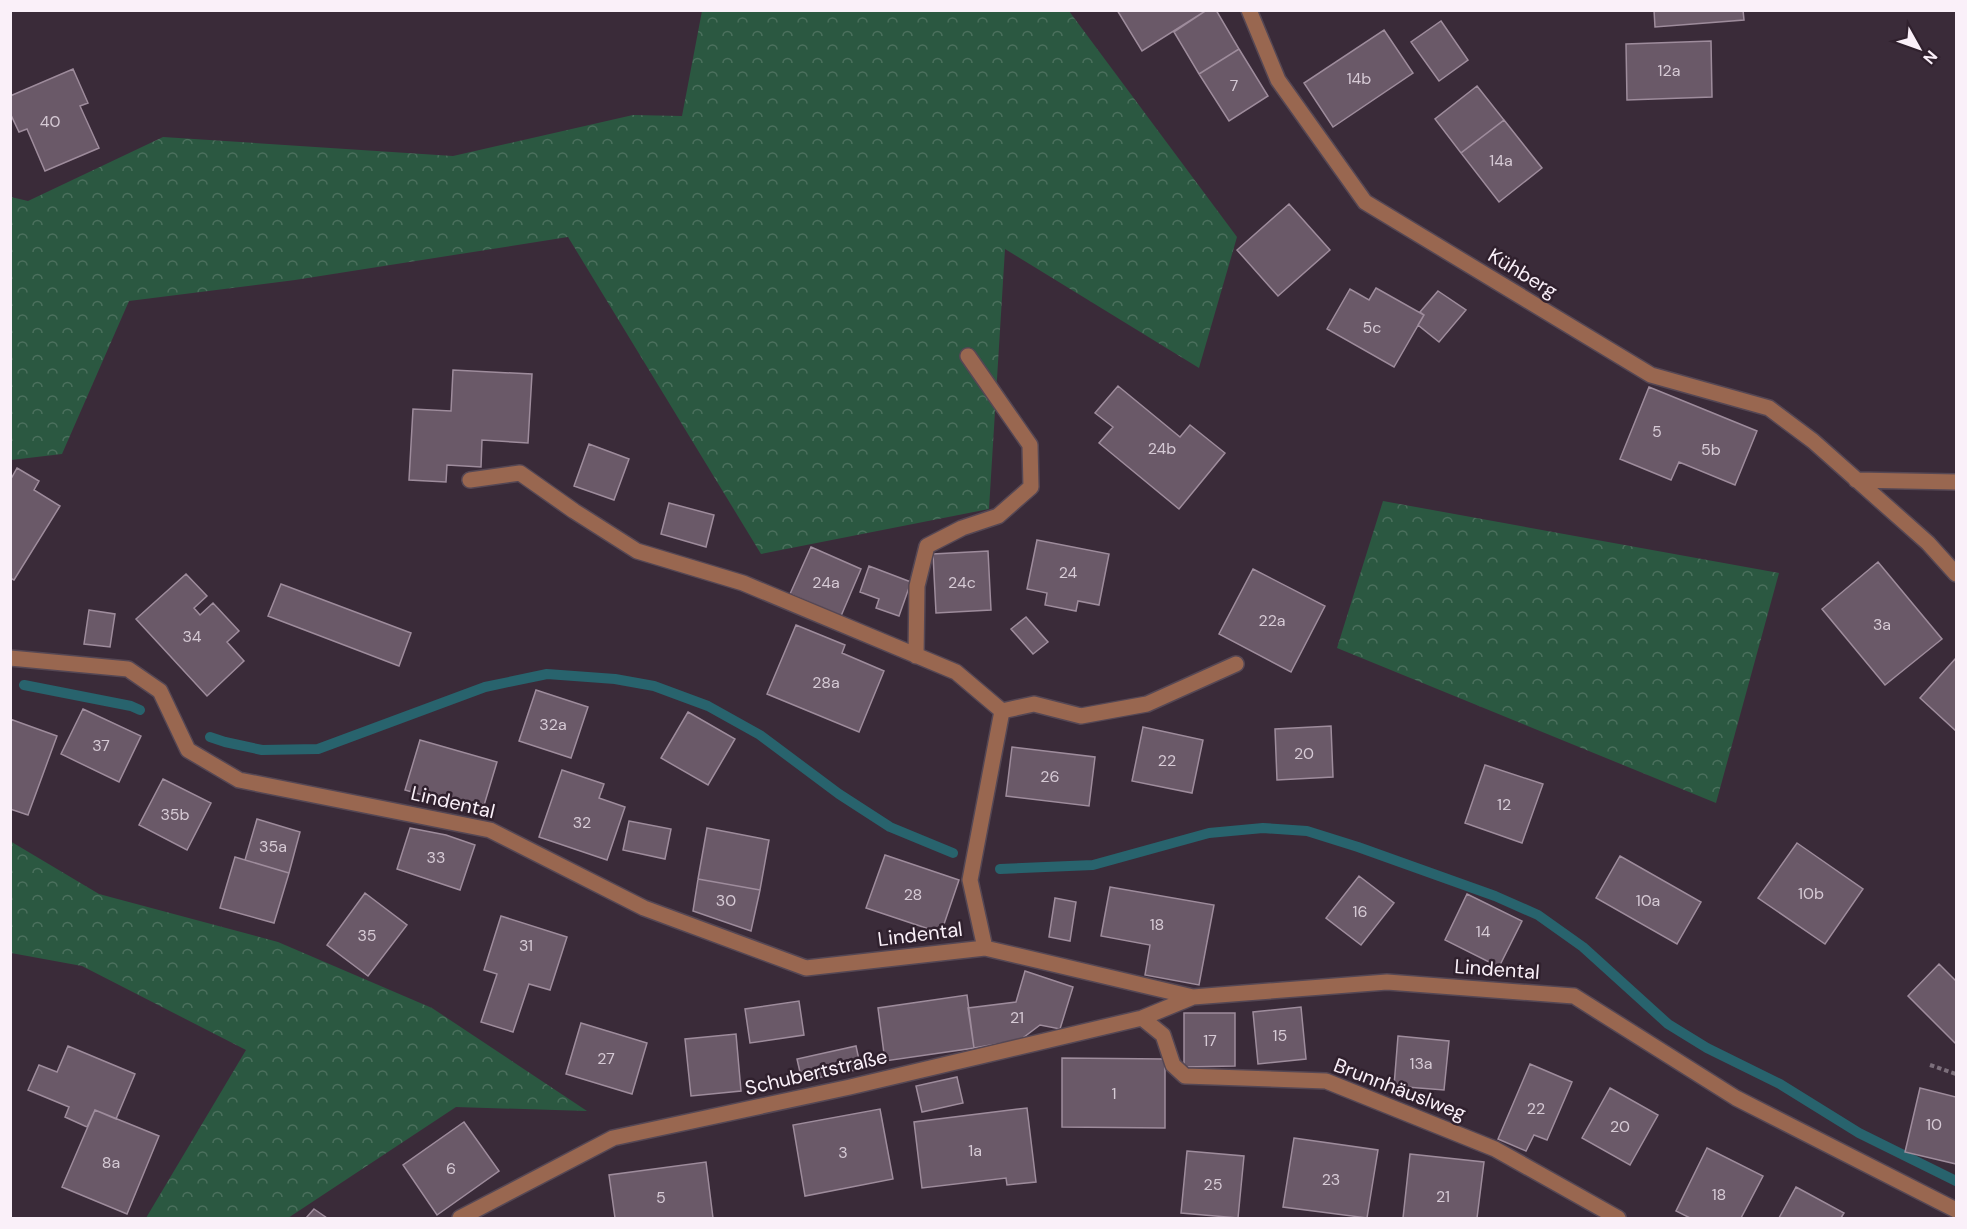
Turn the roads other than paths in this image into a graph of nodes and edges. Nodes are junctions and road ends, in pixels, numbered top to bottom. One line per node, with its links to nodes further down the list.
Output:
1 (1250, 10): 4 (street, Kühberg)
2 (968, 356): 7 (street)
3 (470, 480): 7 (street)
4 (1856, 480): 5 (street); 6 (street, Kühberg)
5 (1956, 482)
6 (1956, 574)
7 (916, 656): 10 (street)
8 (10, 658): 11 (street, Lindental)
9 (1236, 664): 10 (street)
10 (1002, 711): 11 (street, Lindental)
11 (985, 948): 12 (street, Lindental)
12 (1193, 998): 13 (street, Schubertstraße); 14 (street, Lindental)
13 (1142, 1018): 15 (street, Schubertstraße); 16 (street, Brunnhäuslweg)
14 (1956, 1210)
15 (460, 1218)
16 (1618, 1218)

